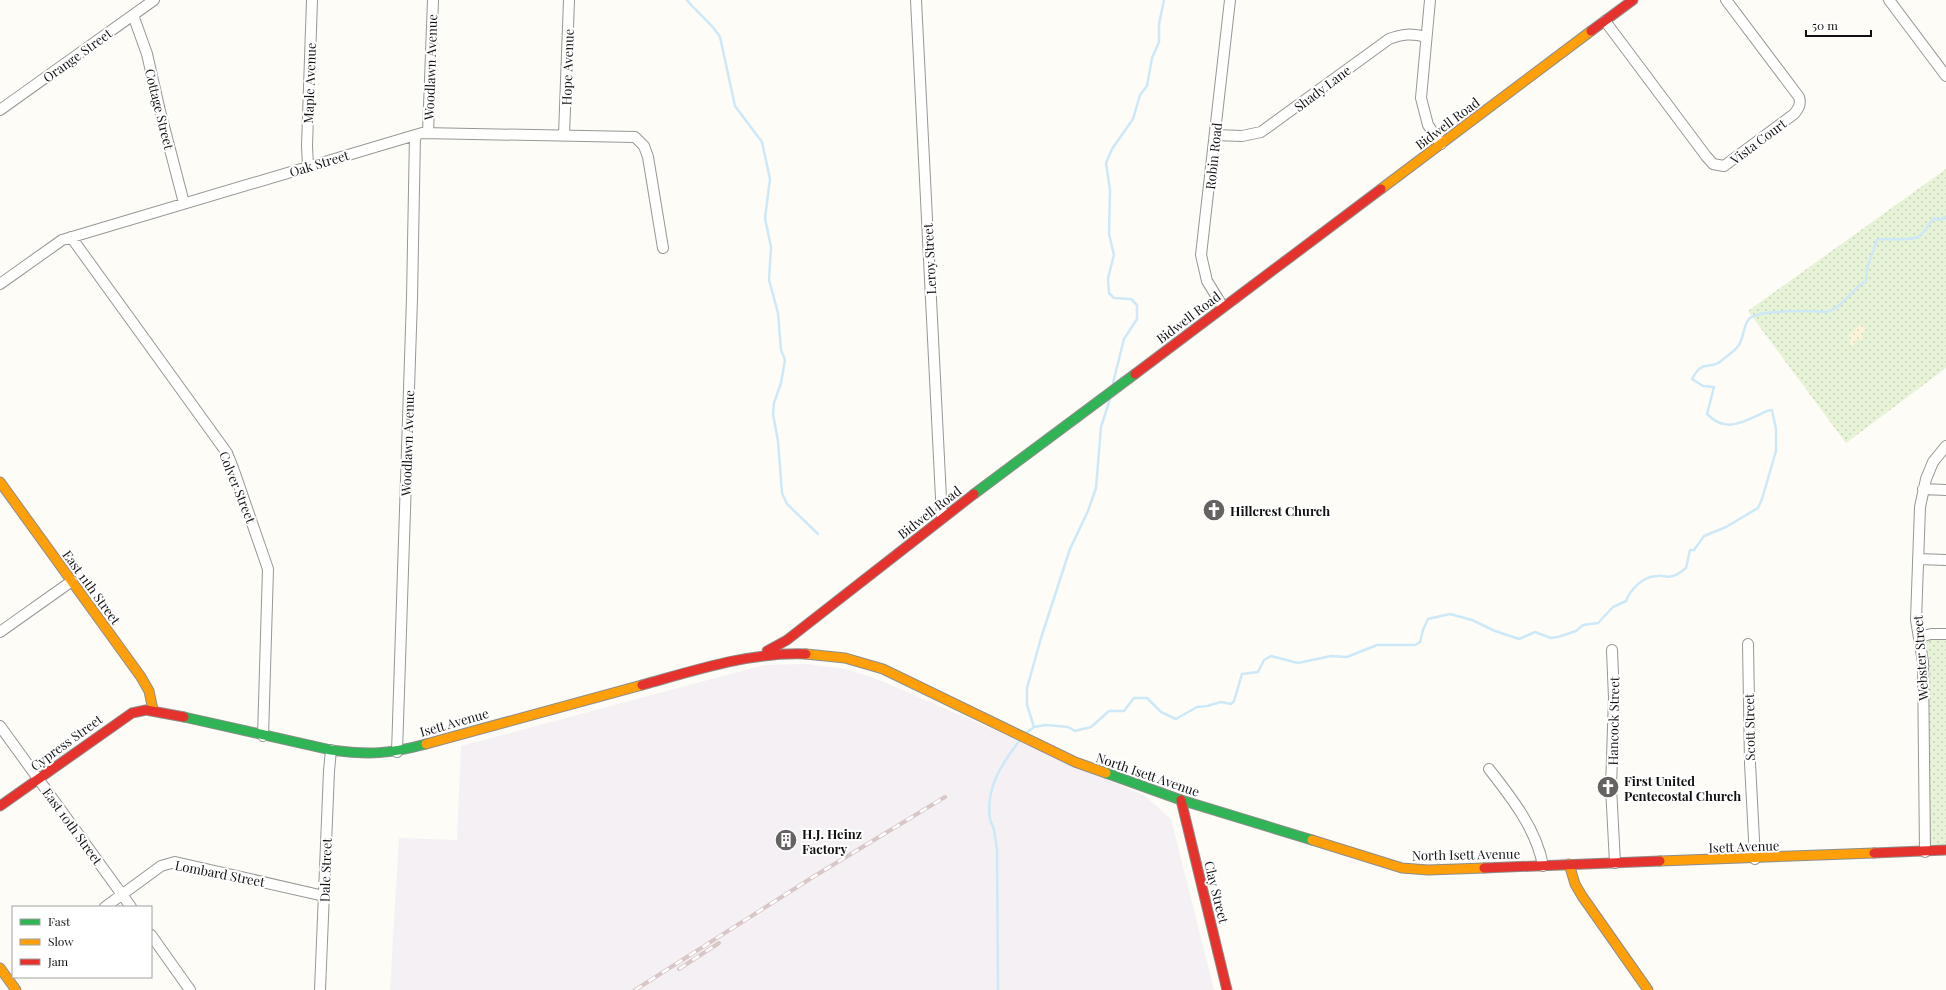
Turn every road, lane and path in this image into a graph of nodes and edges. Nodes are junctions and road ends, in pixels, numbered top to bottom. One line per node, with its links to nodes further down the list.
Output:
1 (154, 0): 11 (street, Orange Street)
2 (312, 0): 21 (street, Maple Avenue)
3 (433, 0): 16 (street, Woodlawn Avenue)
4 (570, 0): 17 (street, Hope Avenue)
5 (916, 0): 31 (street, Leroy Street)
6 (1230, 0): 19 (street, Robin Road)
7 (1430, 0): 13 (street)
8 (1633, 0): 12 (street, Bidwell Road)
9 (1726, 0): 12 (street, Vista Court)
10 (1889, 0): 14 (street)
11 (133, 15): 15 (street, Orange Street); 22 (street, Cottage Street)
12 (1605, 21): 20 (street, Bidwell Road)
13 (1426, 37): 19 (street, Shady Lane); 20 (street)
14 (1946, 76)
15 (0, 110)
16 (428, 133): 17 (street, Oak Street); 18 (street, Oak Street)
17 (564, 134): 24 (street, Oak Street)
18 (415, 135): 21 (street, Oak Street); 45 (street, Woodlawn Avenue)
19 (1215, 135): 26 (street, Robin Road)
20 (1441, 144): 26 (street, Bidwell Road)
21 (308, 166): 22 (street, Oak Street)
22 (184, 203): 23 (street, Oak Street)
23 (71, 237): 25 (street, Oak Street); 43 (street, Colver Street)
24 (663, 248)
25 (0, 284)
26 (1223, 307): 31 (street, Bidwell Road)
27 (1946, 446): 29 (street, Webster Street)
28 (0, 482): 34 (street, East 11th Street)
29 (1923, 489): 30 (street); 32 (street, Webster Street)
30 (1946, 490)
31 (942, 518): 40 (street, Bidwell Road)
32 (1918, 559): 33 (street); 37 (street, Webster Street)
33 (1946, 560)
34 (72, 581): 35 (street); 41 (street, East 11th Street)
35 (0, 632)
36 (1946, 634): 37 (street)
37 (1919, 637): 51 (street, Webster Street)
38 (1748, 644): 52 (street, Scott Street)
39 (1612, 650): 53 (street, Hancock Street)
40 (759, 655): 45 (street, Isett Avenue); 48 (street, North Isett Avenue)
41 (153, 710): 43 (street, Isett Avenue); 47 (street, Cypress Street)
42 (0, 726): 47 (street, East 10th Street)
43 (263, 736): 44 (street, Isett Avenue)
44 (331, 750): 45 (street, Isett Avenue); 57 (street, Dale Street)
45 (397, 752)
46 (1489, 769): 55 (street)
47 (38, 778): 49 (street, Cypress Street); 56 (street, East 10th Street)
48 (1181, 800): 55 (street, North Isett Avenue); 66 (street, Clay Street)
49 (0, 806)
50 (1946, 850): 51 (street, Isett Avenue)
51 (1925, 852): 52 (street, Isett Avenue)
52 (1755, 858): 53 (street, Isett Avenue)
53 (1615, 863): 54 (street, Isett Avenue)
54 (1569, 864): 55 (street, Isett Avenue); 67 (street)
55 (1542, 866)
56 (122, 894): 57 (street, Lombard Street); 58 (street, Lombard Street); 59 (street, East 10th Street)
57 (324, 896): 65 (street, Dale Street)
58 (105, 906)
59 (130, 906)
60 (152, 936): 64 (street)
61 (0, 968): 62 (street)
62 (7, 977): 63 (street)
63 (16, 990)
64 (190, 990)
65 (320, 990)
66 (1227, 990)
67 (1648, 990)

